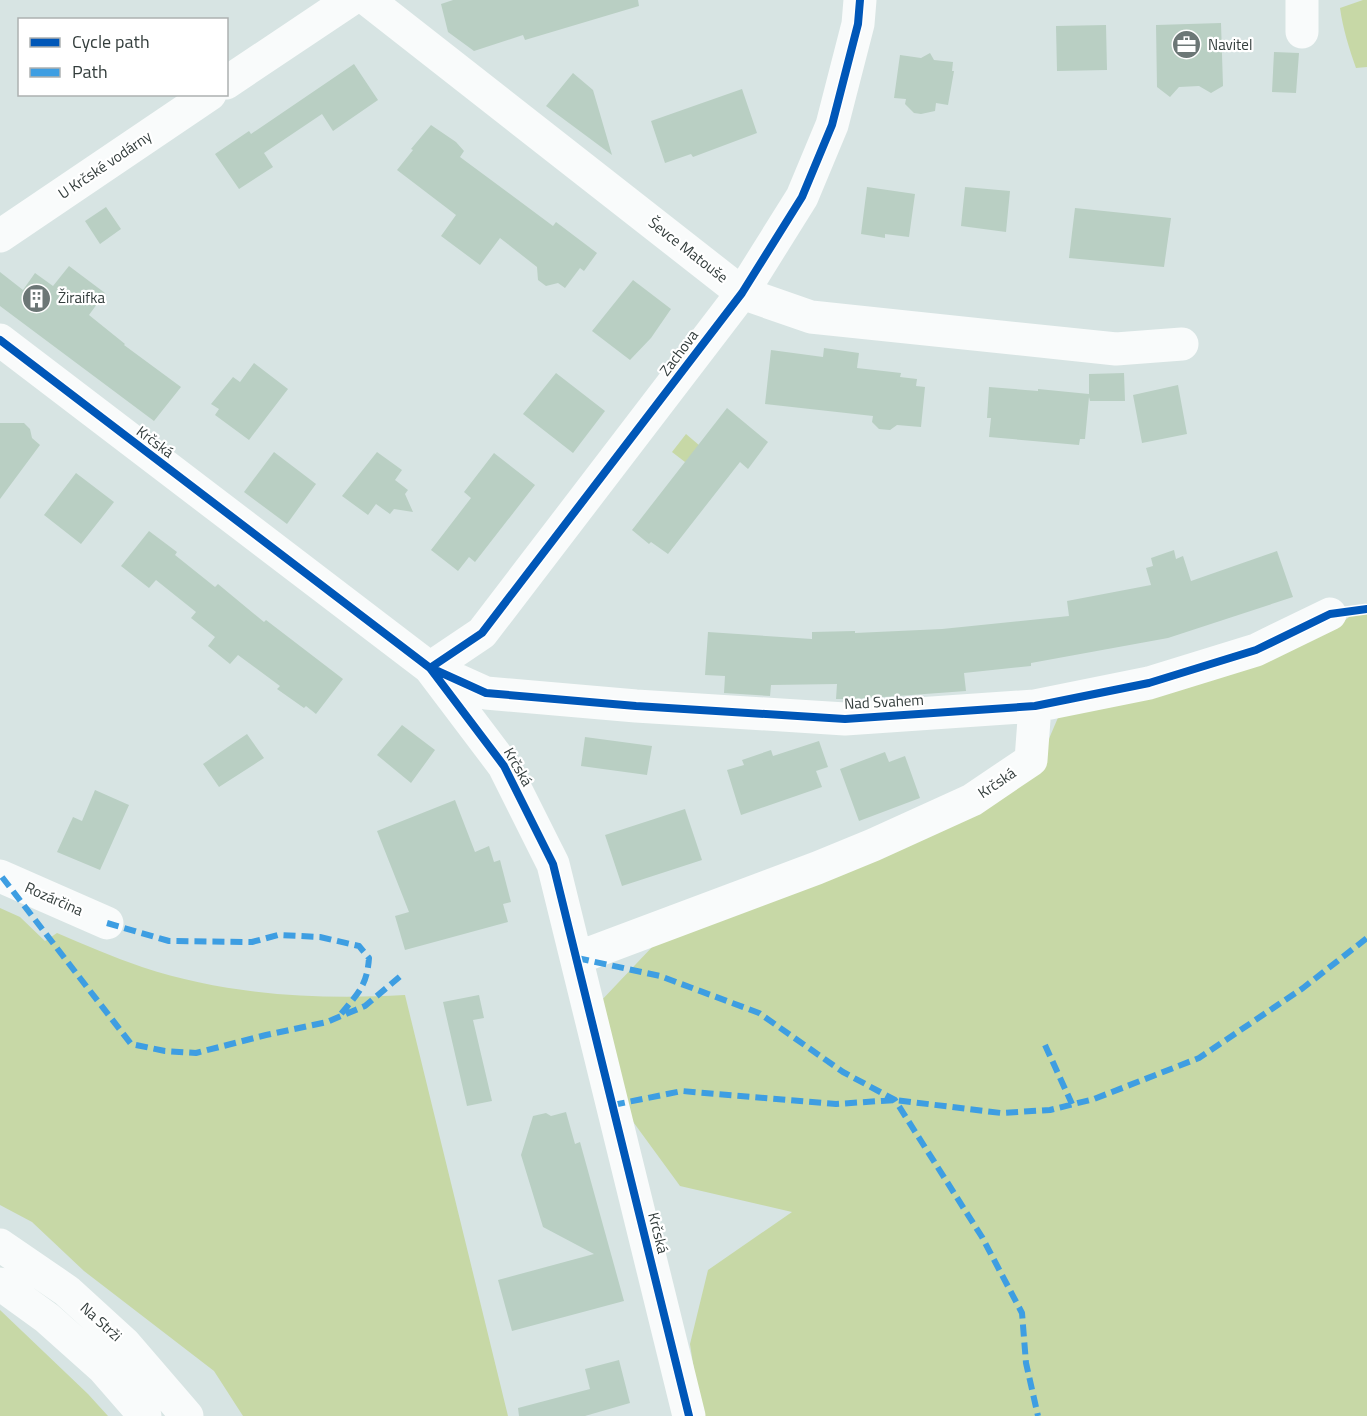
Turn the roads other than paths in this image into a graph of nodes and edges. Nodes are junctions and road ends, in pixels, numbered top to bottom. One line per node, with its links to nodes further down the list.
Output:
1 (350, 0): 6 (street)
2 (368, 0): 9 (street, Ševce Matouše)
3 (860, 0): 9 (street, Zachova)
4 (1302, 0): 5 (street)
5 (1302, 32)
6 (228, 82)
7 (207, 96): 8 (street, U Krčské vodárny)
8 (0, 236)
9 (742, 293): 11 (street, Ševce Matouše); 13 (street, Zachova)
10 (0, 340): 13 (street, Krčská)
11 (1182, 344)
12 (1330, 614): 14 (street, Nad Svahem)
13 (430, 668): 14 (street, Nad Svahem); 17 (street, Krčská)
14 (1035, 706): 17 (street, Krčská)
15 (0, 876): 16 (street, Rozárčina)
16 (107, 923)
17 (577, 958): 22 (street, Krčská)
18 (0, 1245): 21 (street, Na Strži)
19 (0, 1284): 20 (street)
20 (145, 1416)
21 (187, 1416)
22 (689, 1416)

